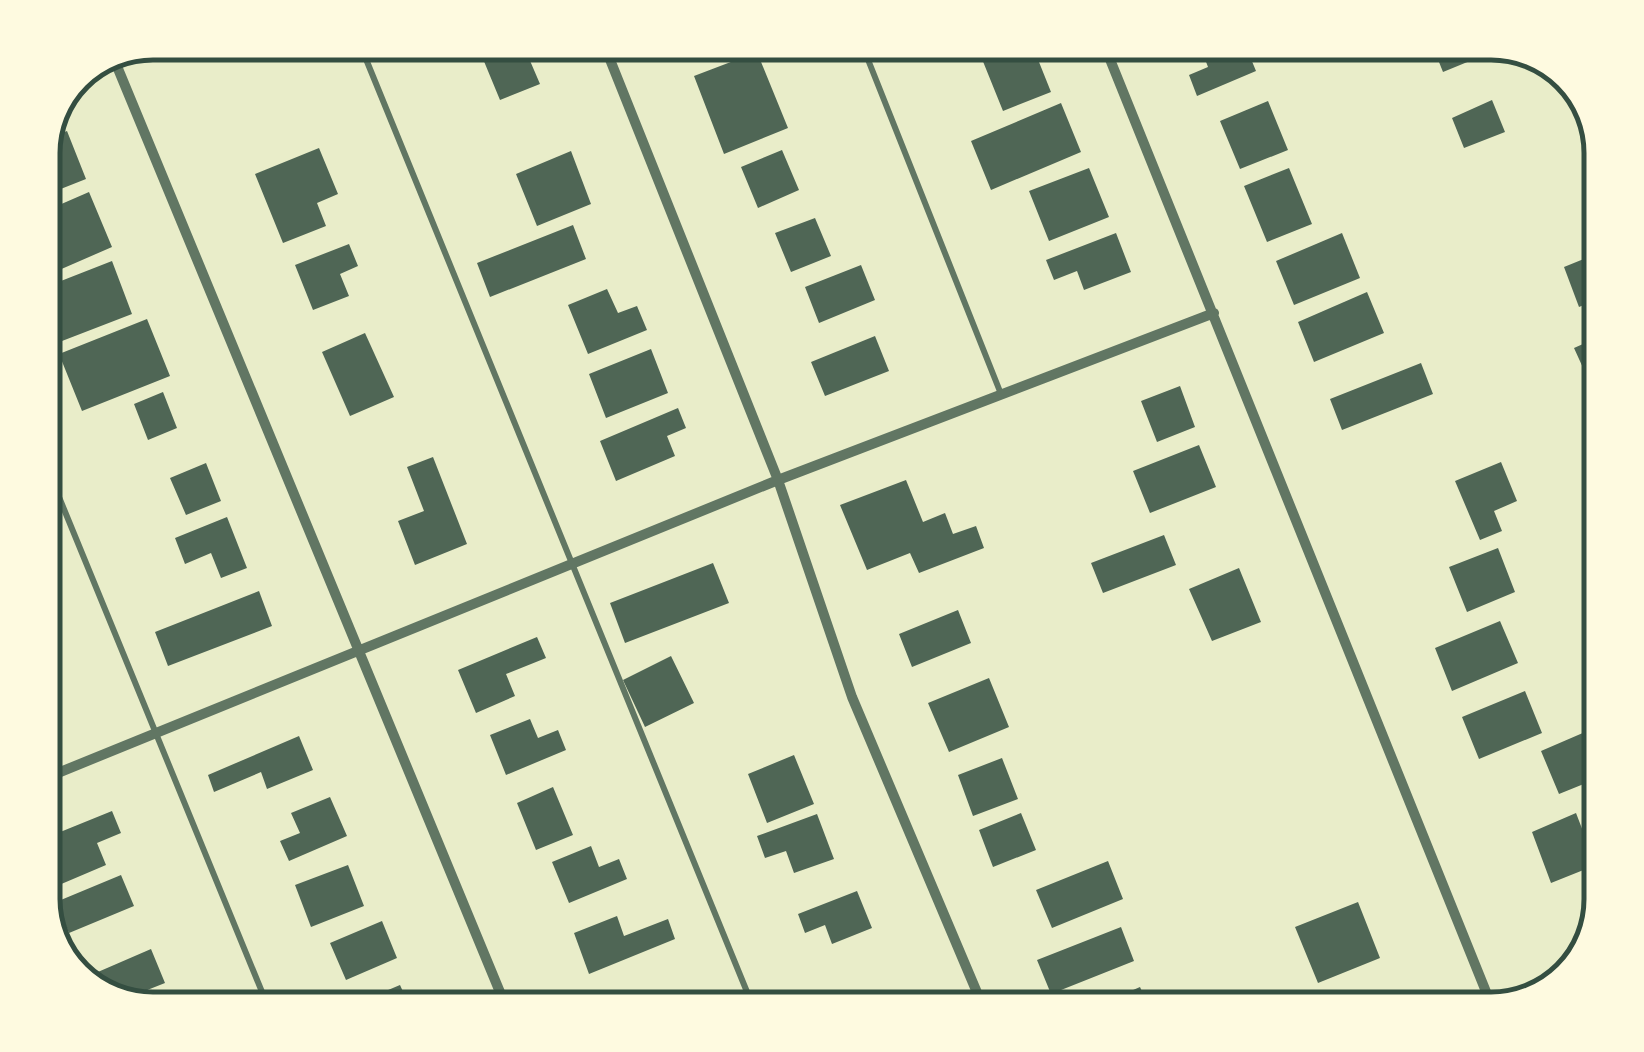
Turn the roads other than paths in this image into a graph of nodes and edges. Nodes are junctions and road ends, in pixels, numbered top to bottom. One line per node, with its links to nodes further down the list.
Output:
1 (365, 60): 10 (lane)
2 (609, 60): 8 (street)
3 (868, 60): 7 (lane)
4 (1110, 60): 6 (street)
5 (118, 67): 11 (street)
6 (1214, 313): 7 (street); 18 (street)
7 (1002, 394): 8 (street)
8 (778, 480): 10 (street); 17 (street)
9 (60, 499): 12 (lane)
10 (570, 564): 11 (street); 16 (lane)
11 (357, 650): 12 (street); 15 (street)
12 (158, 732): 13 (street); 14 (lane)
13 (60, 772)
14 (262, 992)
15 (500, 992)
16 (747, 992)
17 (976, 992)
18 (1485, 992)

